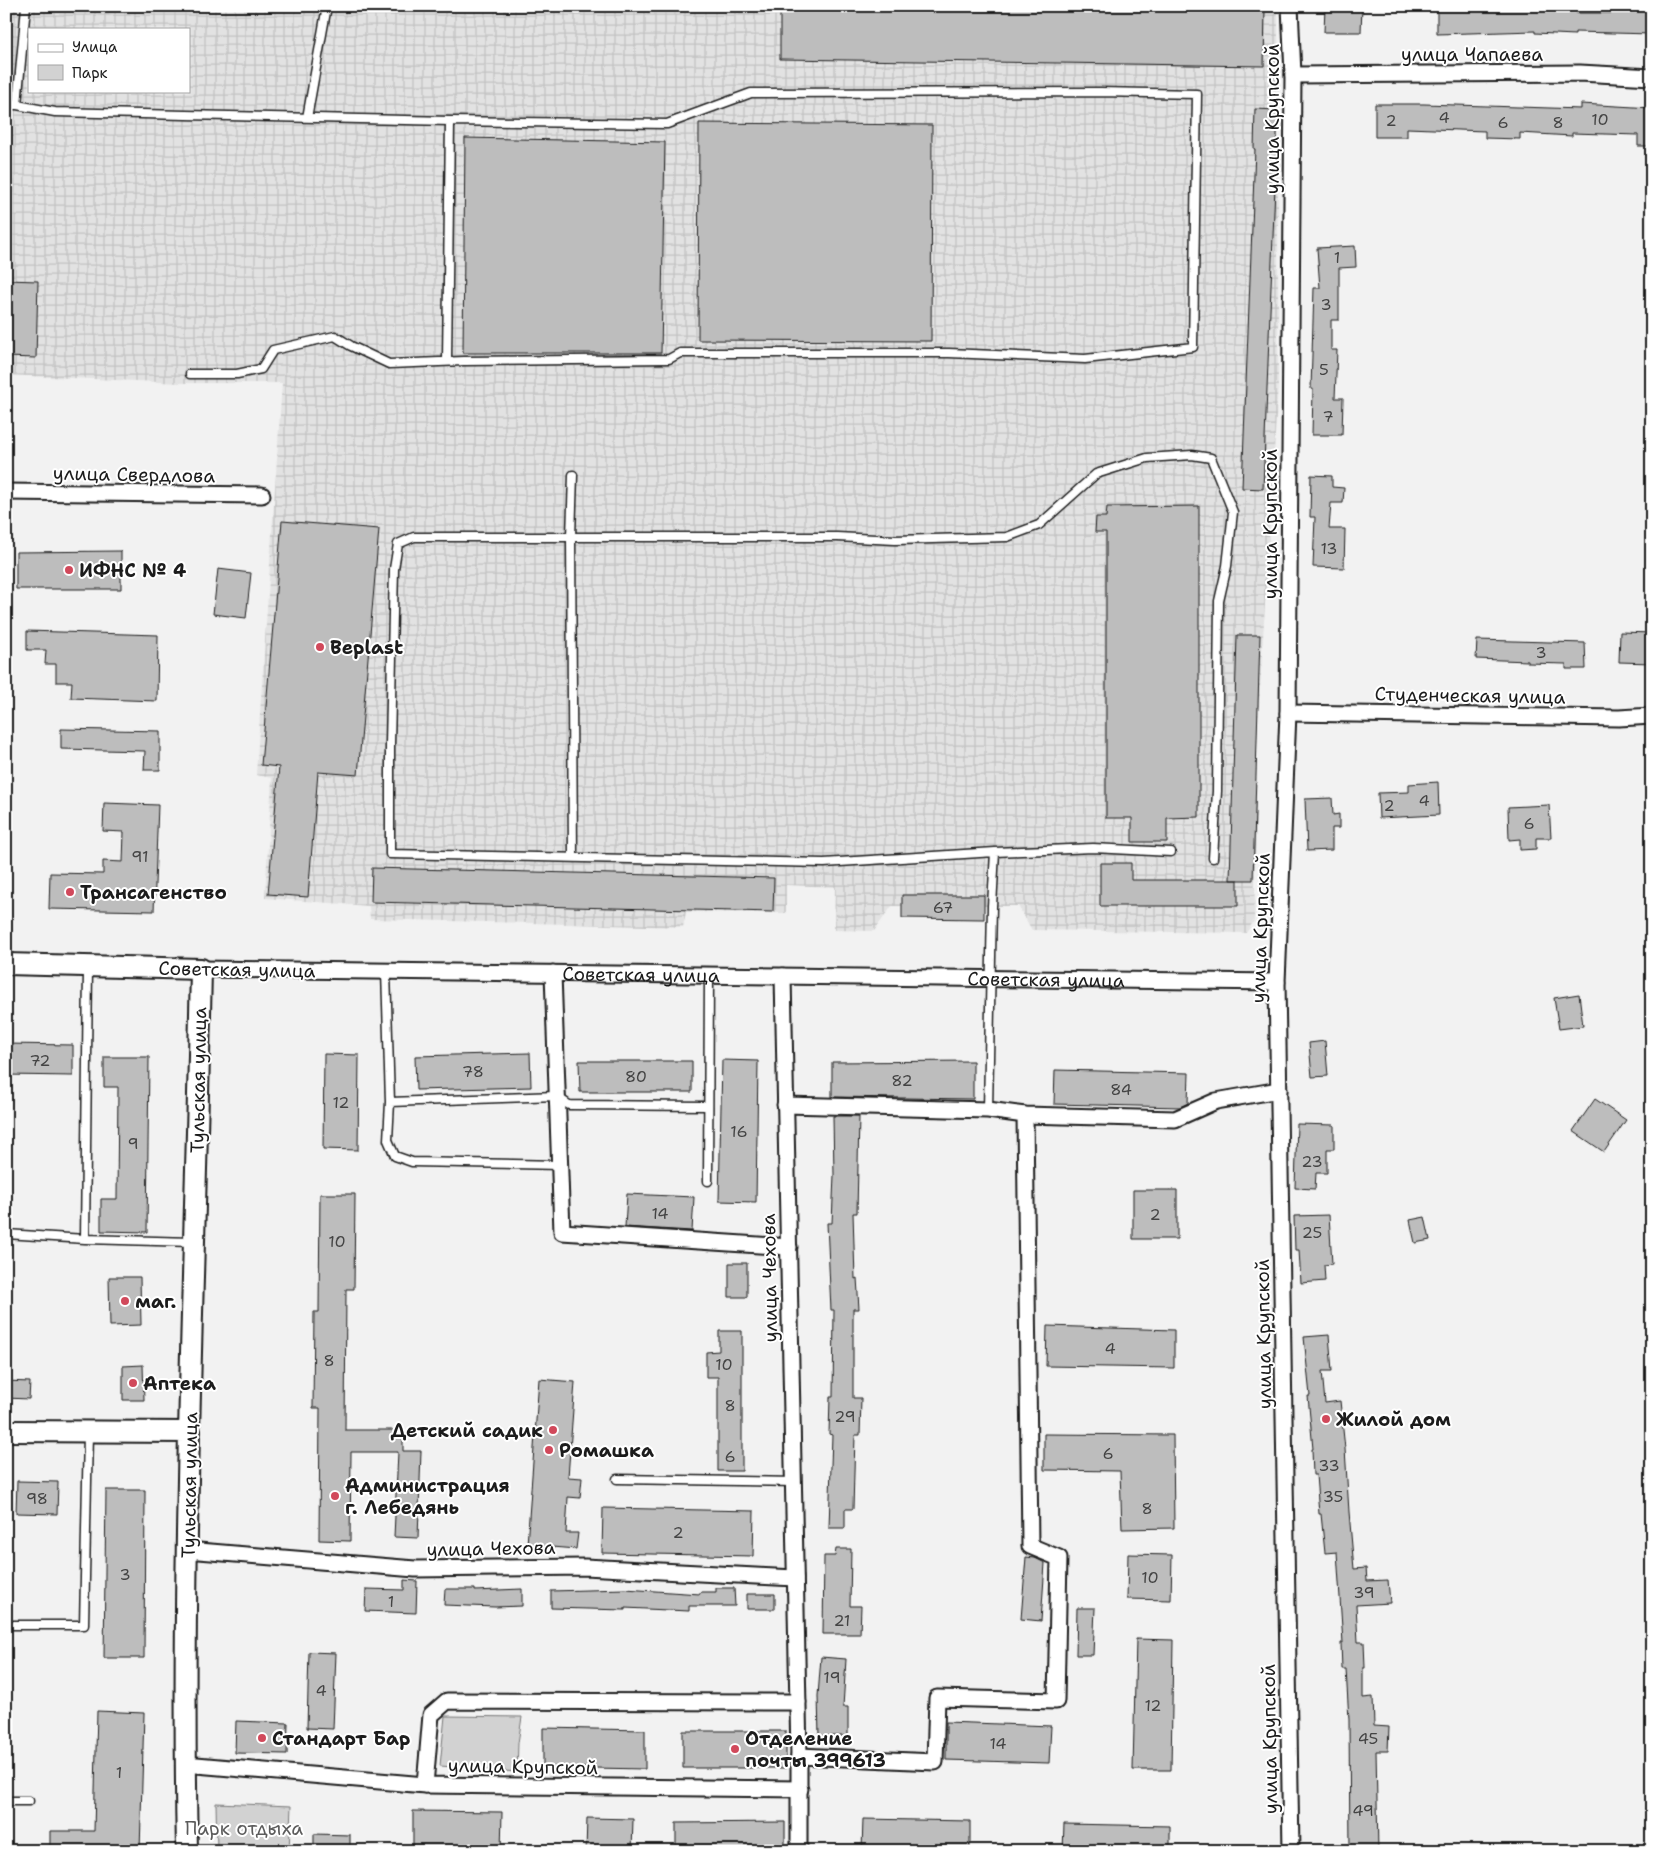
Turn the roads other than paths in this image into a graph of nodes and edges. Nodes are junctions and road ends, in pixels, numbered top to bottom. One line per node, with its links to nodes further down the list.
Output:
1 (26, 6): 7 (lane)
2 (327, 6): 8 (lane)
3 (1290, 6): 4 (street, улица Крупской)
4 (1293, 76): 5 (street, улица Чапаева); 16 (street, улица Крупской)
5 (1652, 77)
6 (6, 105): 7 (lane)
7 (17, 105): 8 (lane)
8 (307, 118): 9 (lane)
9 (450, 121): 10 (lane); 10 (lane)
10 (447, 361): 11 (lane)
11 (190, 374)
12 (573, 475): 15 (lane)
13 (6, 492): 14 (street, улица Свердлова)
14 (262, 495)
15 (571, 538): 20 (lane); 20 (lane); 21 (lane)
16 (1288, 712): 17 (street, Студенческая улица); 30 (street, улица Крупской)
17 (1652, 716)
18 (996, 852): 19 (lane); 20 (lane); 29 (lane)
19 (1171, 852)
20 (573, 857)
21 (1212, 858)
22 (6, 964): 23 (main road, Советская улица)
23 (88, 966): 24 (main road, Советская улица); 41 (lane)
24 (201, 969): 25 (street, Советская улица); 42 (main road, Тульская улица)
25 (386, 971): 26 (street, Советская улица); 33 (lane)
26 (553, 973): 27 (street, Советская улица); 32 (street)
27 (709, 975): 28 (street, Советская улица); 35 (lane)
28 (783, 976): 29 (street, Советская улица); 34 (street, улица Чехова)
29 (991, 979): 30 (street, Советская улица); 36 (lane)
30 (1277, 982): 31 (street, улица Крупской)
31 (1278, 1090): 37 (street); 61 (street, улица Крупской)
32 (556, 1096): 33 (lane); 35 (lane); 38 (street)
33 (390, 1102): 38 (lane)
34 (786, 1105): 36 (street); 43 (street, улица Чехова)
35 (708, 1106): 39 (lane)
36 (988, 1110): 37 (street)
37 (1025, 1115): 53 (street)
38 (559, 1165): 43 (street)
39 (708, 1181)
40 (6, 1234): 41 (lane)
41 (84, 1239): 42 (lane)
42 (195, 1242): 46 (main road, Тульская улица)
43 (788, 1248): 48 (street, улица Чехова)
44 (6, 1431): 45 (main road)
45 (88, 1432): 46 (main road); 51 (lane)
46 (190, 1432): 49 (main road, Тульская улица)
47 (617, 1479): 48 (lane)
48 (794, 1482): 50 (street, улица Чехова)
49 (187, 1550): 50 (street, улица Чехова); 54 (main road, Тульская улица)
50 (795, 1578): 52 (street, улица Чехова)
51 (6, 1625)
52 (798, 1702): 53 (street, улица Чехова); 55 (street)
53 (799, 1756): 56 (street, улица Чехова)
54 (185, 1764): 55 (street, улица Крупской); 59 (main road, Тульская улица)
55 (425, 1785): 56 (street, улица Крупской)
56 (800, 1789): 60 (street)
57 (6, 1801): 58 (lane)
58 (29, 1801)
59 (187, 1851)
60 (799, 1851)
61 (1291, 1851)

